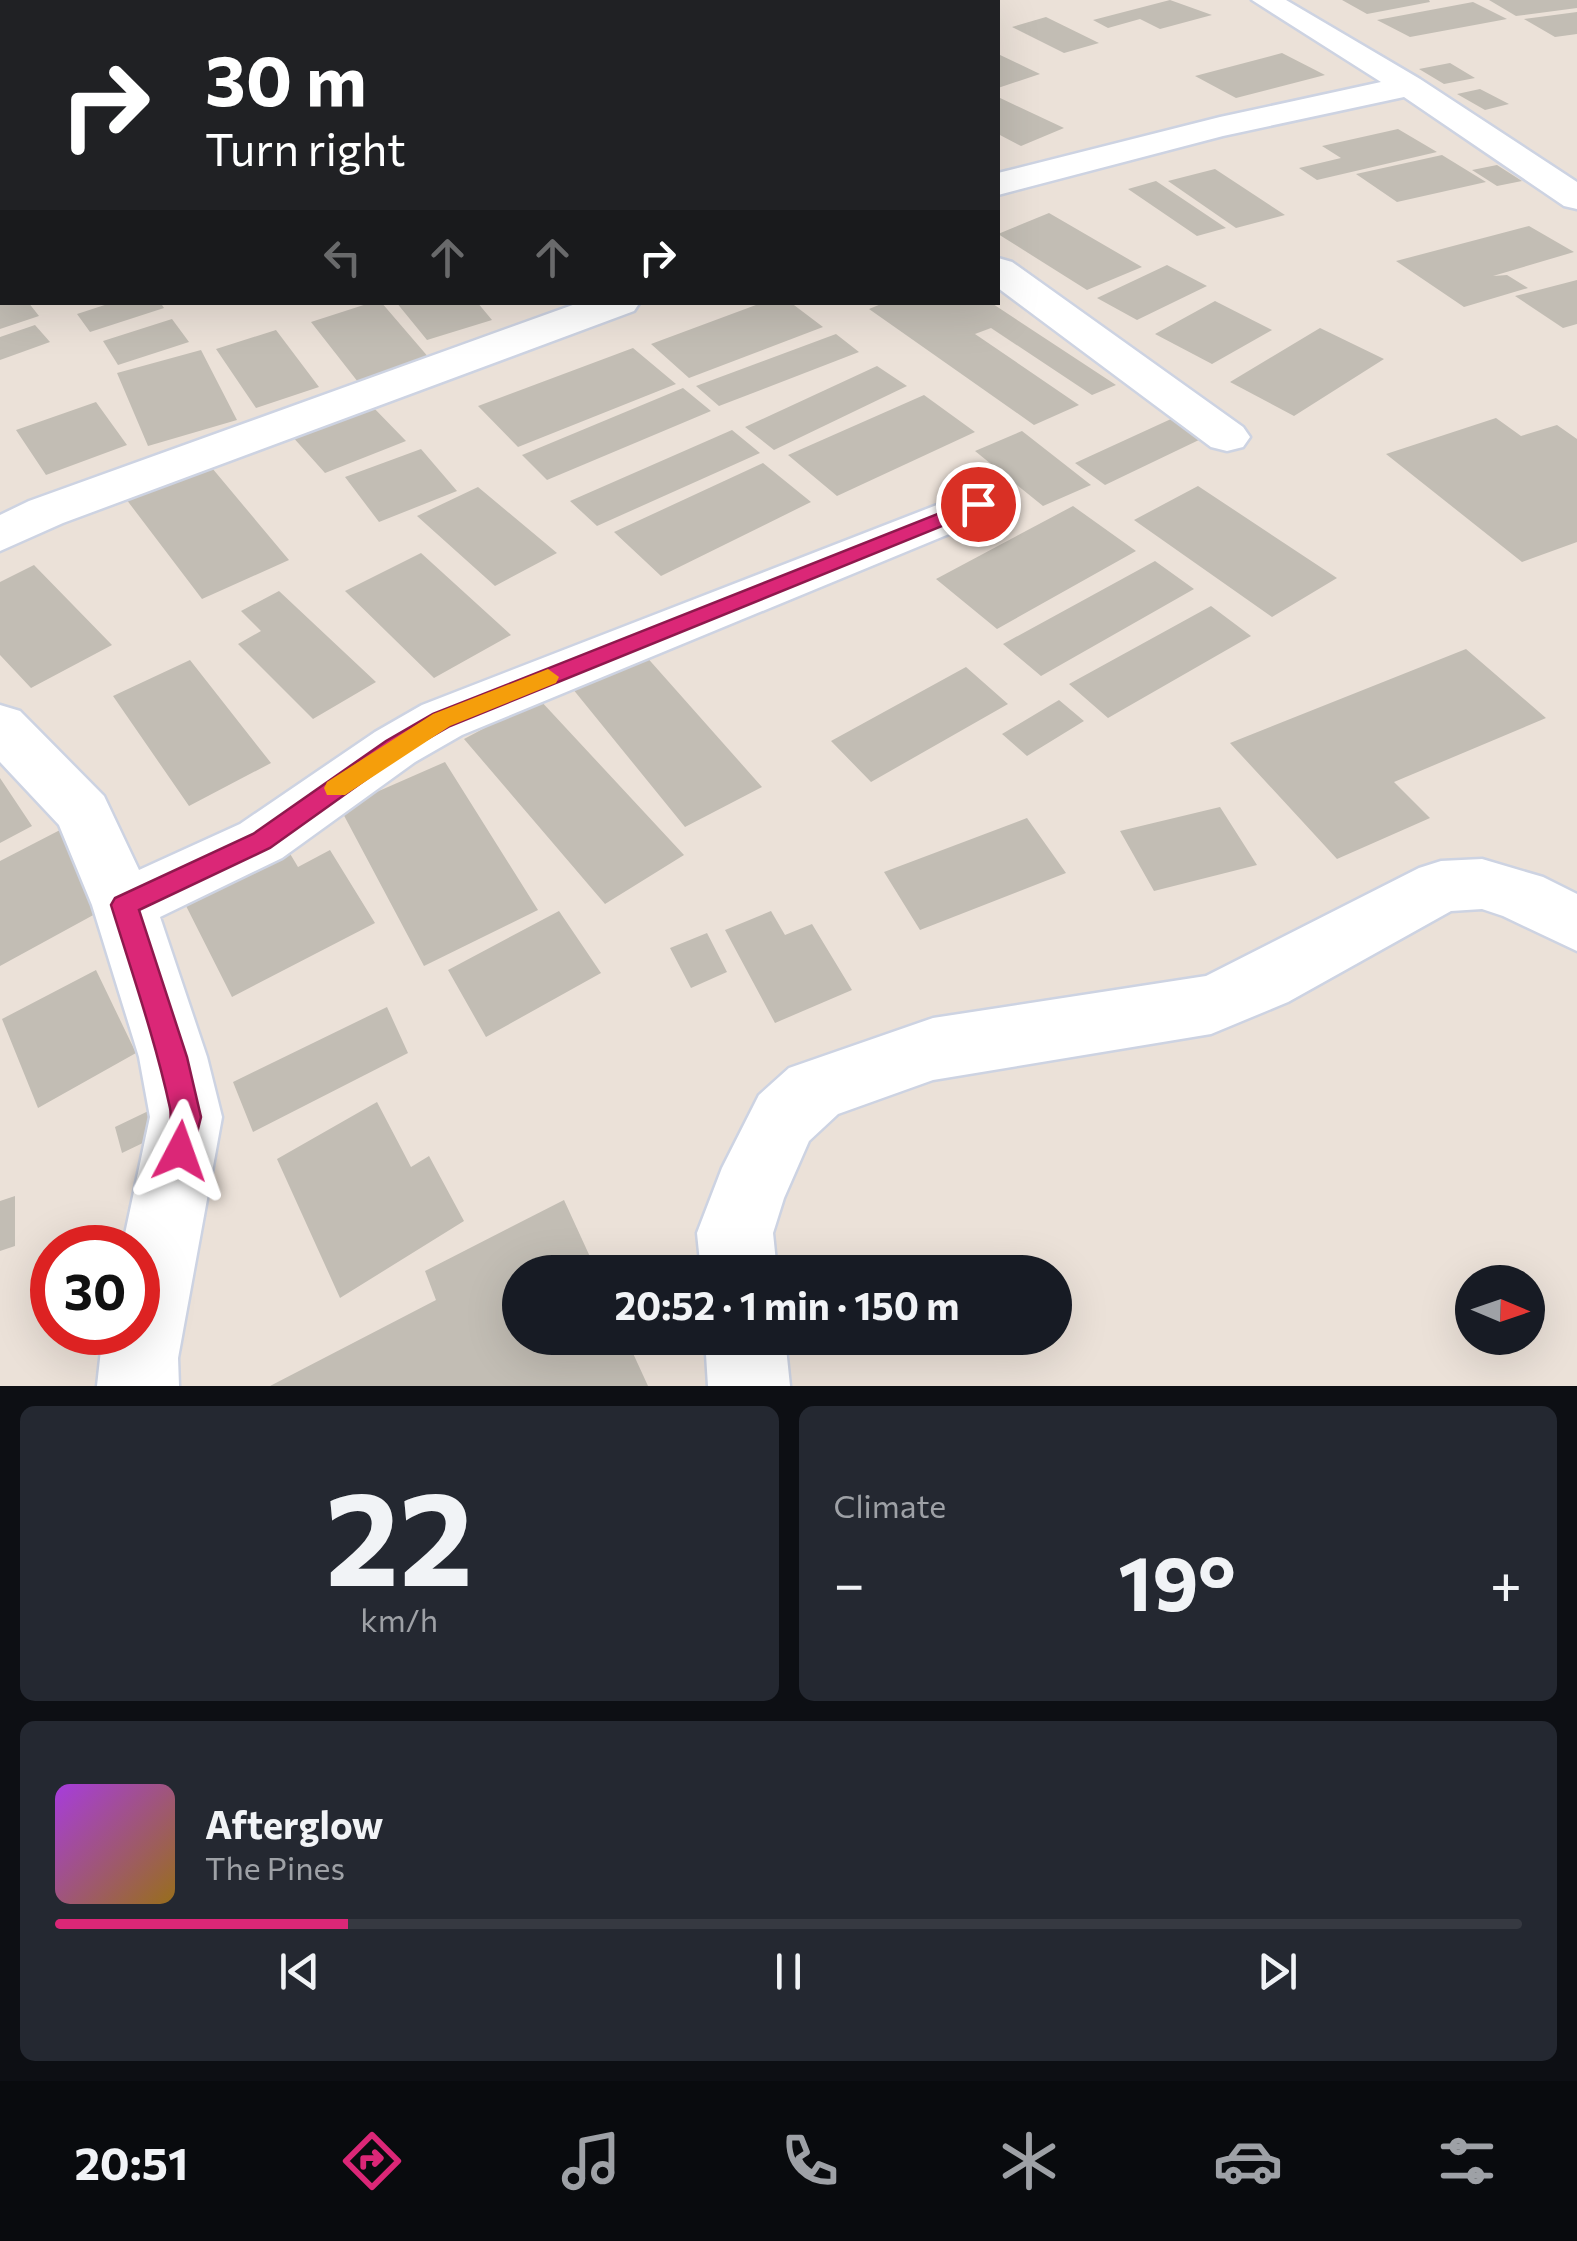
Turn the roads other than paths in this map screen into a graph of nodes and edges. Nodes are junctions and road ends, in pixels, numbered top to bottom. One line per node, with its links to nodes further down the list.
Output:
1 (1266, 0): 2 (street)
2 (1409, 86): 3 (street); 4 (street)
3 (1000, 183)
4 (1577, 198)
5 (1000, 271): 7 (street)
6 (612, 305): 9 (street)
7 (1227, 437)
8 (978, 504): 11 (street)
9 (0, 535)
10 (0, 726): 11 (street)
11 (124, 905): 15 (street)
12 (1577, 924): 13 (street)
13 (738, 1255)
14 (747, 1355): 16 (street)
15 (138, 1386)
16 (750, 1386)

